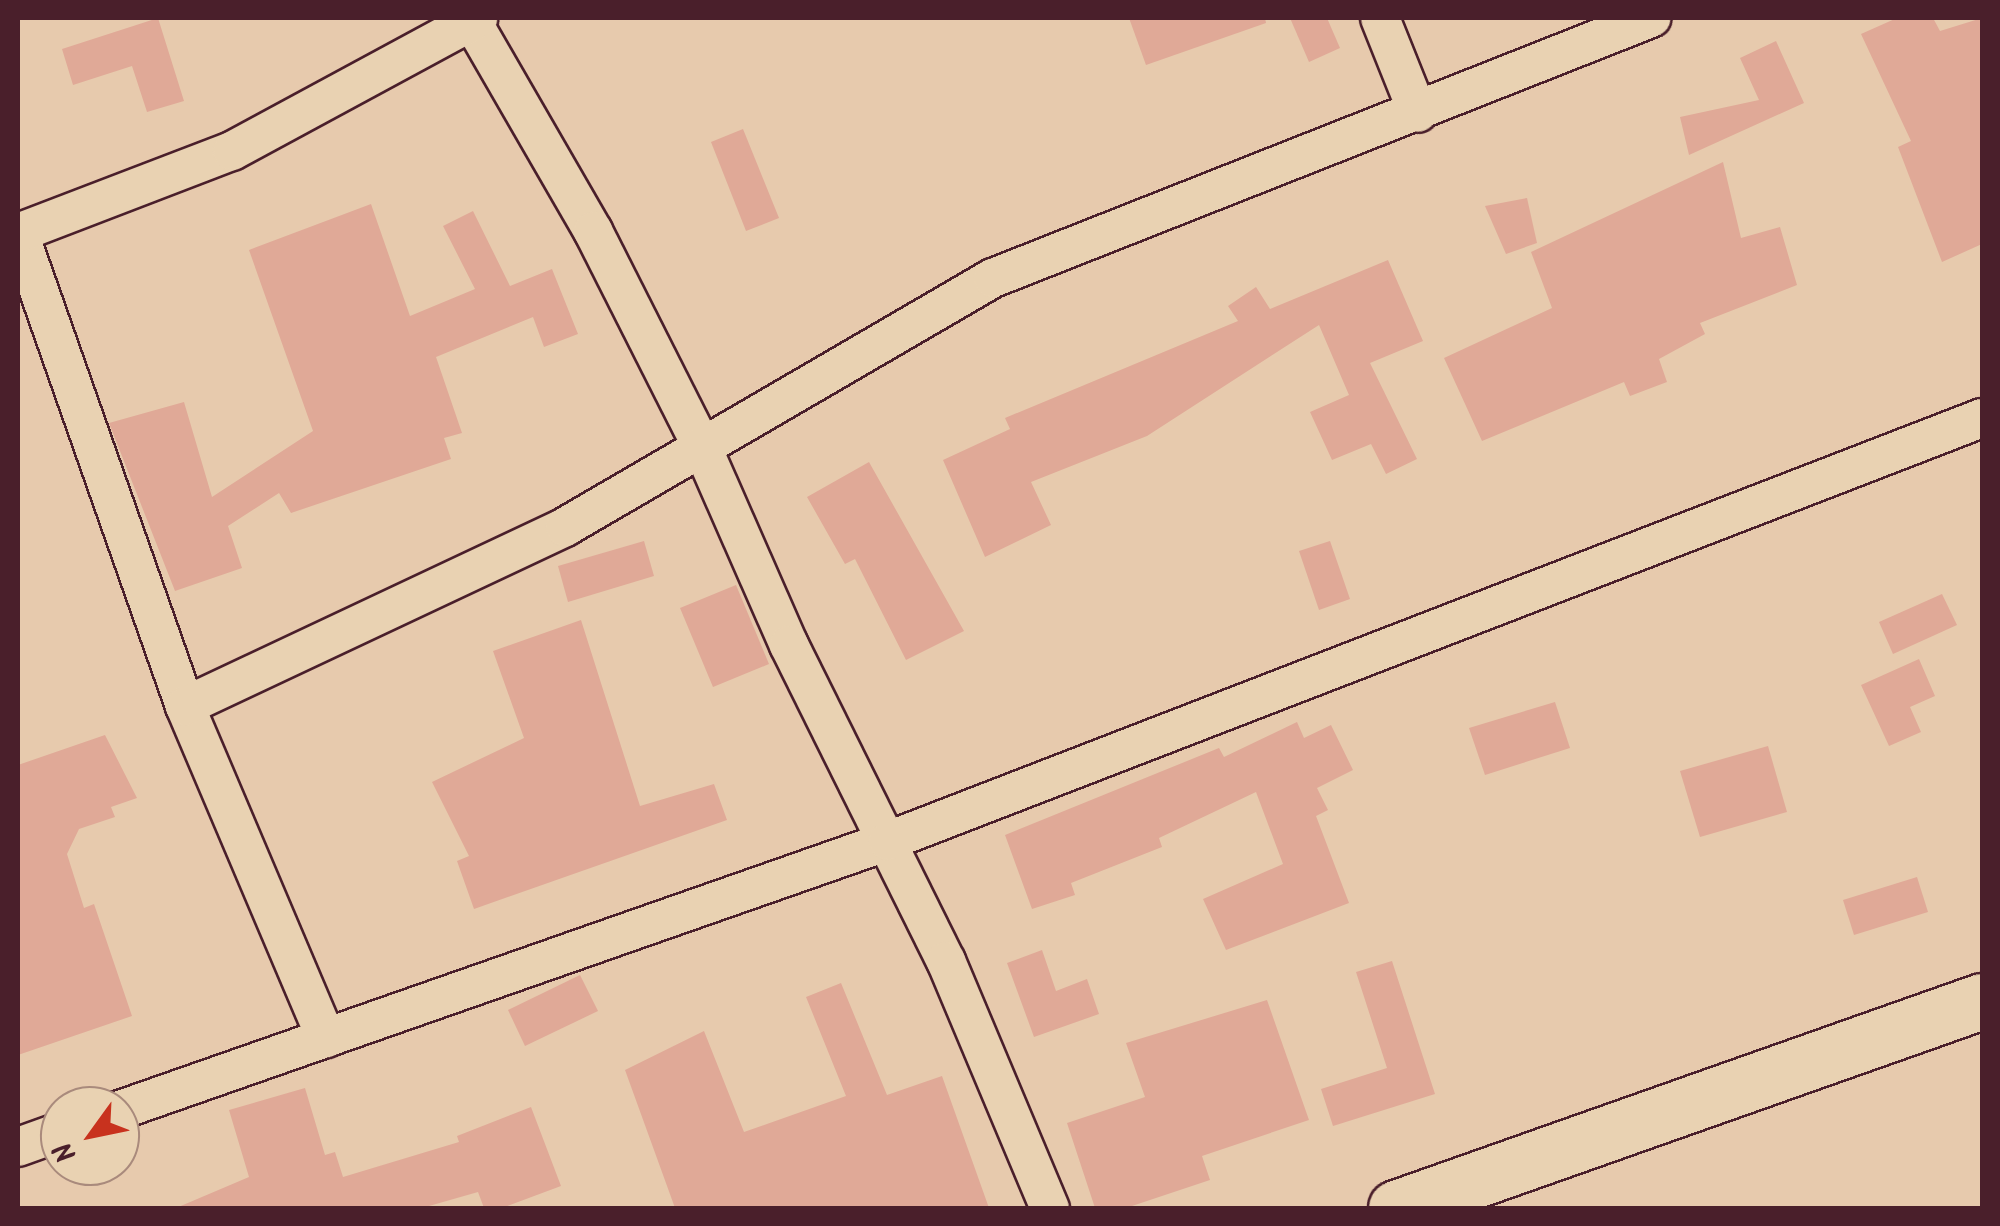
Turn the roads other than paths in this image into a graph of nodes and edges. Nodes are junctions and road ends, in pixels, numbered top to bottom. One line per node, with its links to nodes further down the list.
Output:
1 (474, 18): 5 (street); 7 (street)
2 (1380, 18): 4 (street)
3 (1651, 18): 4 (street)
4 (1418, 113): 7 (street)
5 (18, 232): 8 (street)
6 (1982, 418): 9 (street)
7 (702, 447): 8 (street); 9 (street)
8 (185, 706): 11 (street)
9 (888, 841): 11 (street); 13 (street)
10 (1982, 1001): 14 (street)
11 (326, 1038): 12 (street)
12 (140, 1103)
13 (1050, 1208)
14 (1396, 1208)

